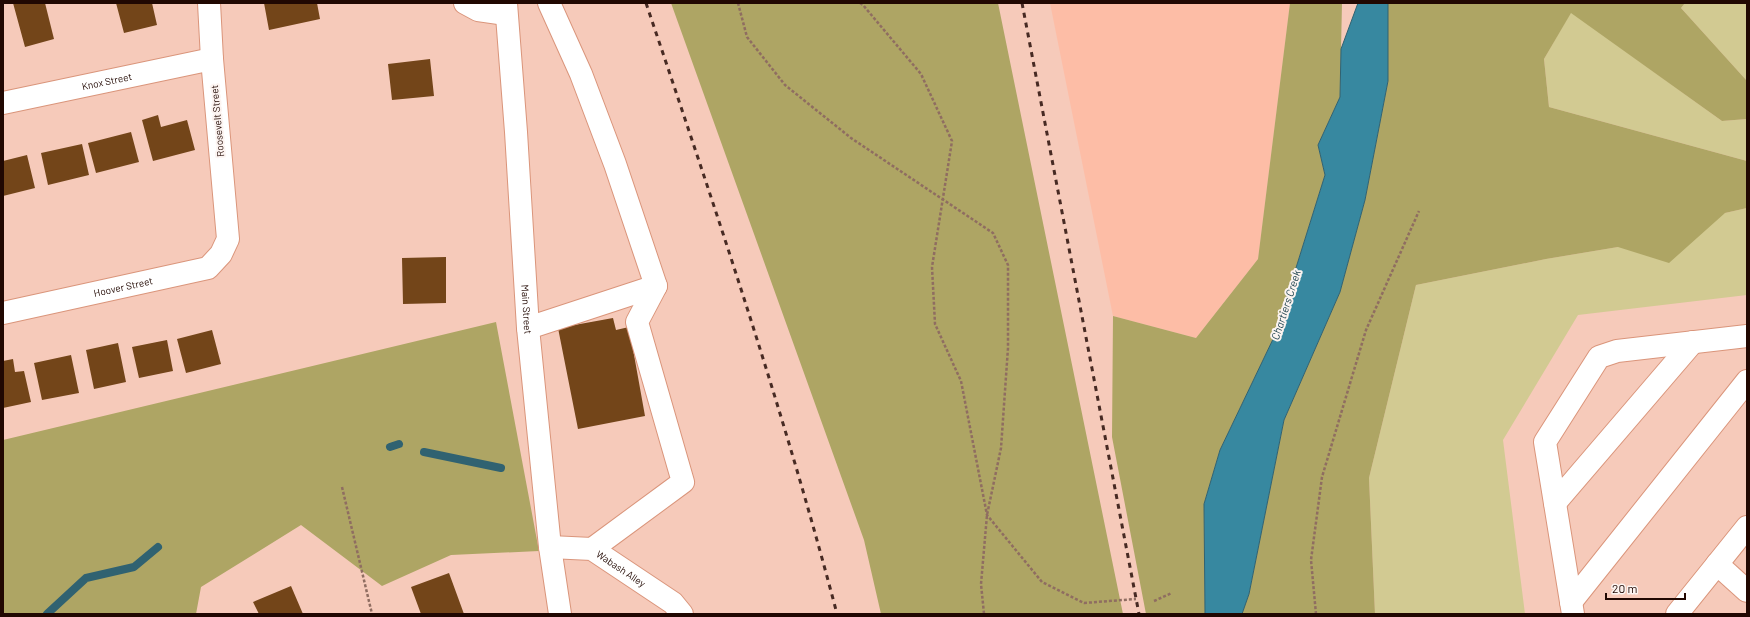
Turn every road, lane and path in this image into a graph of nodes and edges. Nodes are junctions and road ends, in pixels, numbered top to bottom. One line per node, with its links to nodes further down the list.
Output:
1 (209, 3): 7 (street, Roosevelt Street)
2 (465, 3): 6 (street)
3 (549, 3): 12 (street)
4 (738, 3): 9 (path)
5 (860, 3): 9 (path)
6 (506, 8): 14 (street, Main Street)
7 (212, 59): 8 (street, Knox Street); 11 (street, Roosevelt Street)
8 (3, 103)
9 (942, 200): 20 (path); 20 (path)
10 (1419, 211): 34 (path)
11 (228, 238): 13 (street, Hoover Street)
12 (656, 286): 14 (street); 23 (street)
13 (3, 313)
14 (528, 328): 22 (street, Main Street)
15 (1747, 336): 16 (street)
16 (1693, 342): 19 (street); 19 (street)
17 (1747, 381): 29 (street)
18 (342, 487): 30 (path)
19 (1555, 503): 29 (street)
20 (987, 515): 27 (path); 33 (path)
21 (1747, 527): 24 (street)
22 (550, 547): 23 (street, Wabash Alley); 31 (street, Main Street)
23 (592, 549): 32 (street, Wabash Alley)
24 (1717, 564): 25 (street); 35 (street)
25 (1747, 591)
26 (1172, 593): 28 (path)
27 (1136, 599)
28 (1154, 601)
29 (1572, 608)
30 (372, 614)
31 (560, 614)
32 (682, 614)
33 (984, 614)
34 (1316, 614)
35 (1677, 614)

